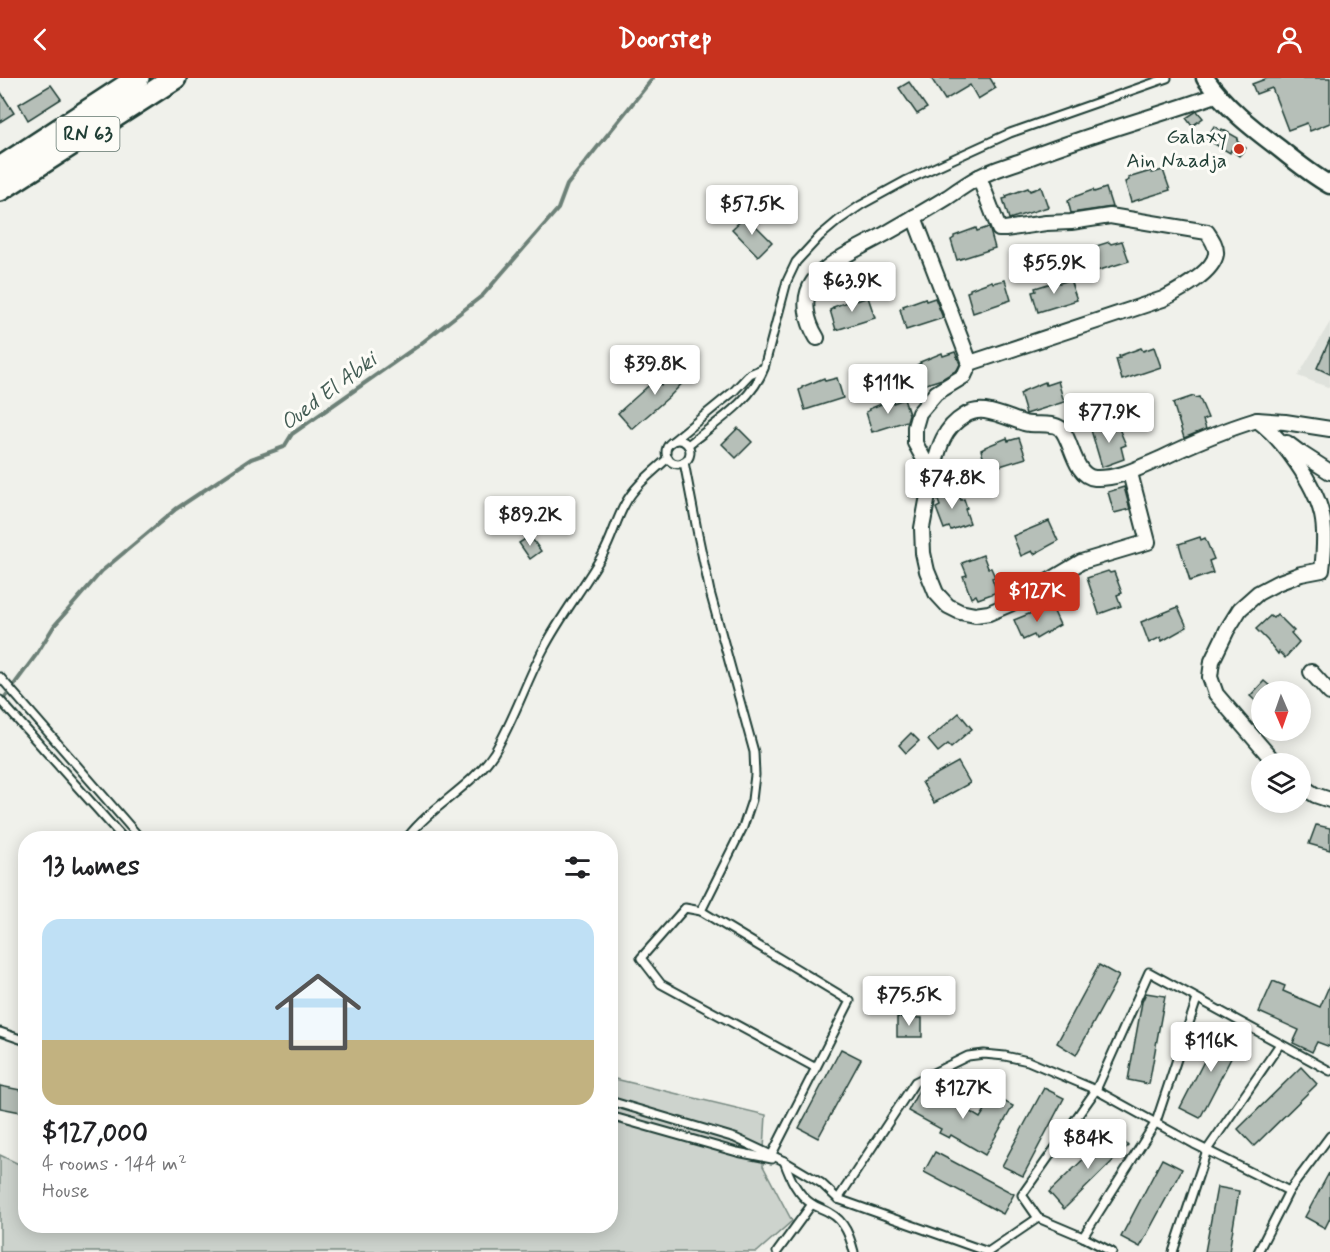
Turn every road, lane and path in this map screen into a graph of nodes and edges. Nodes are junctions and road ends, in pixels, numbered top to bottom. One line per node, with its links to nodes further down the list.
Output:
1 (138, 78): 6 (main road, RN 63)
2 (175, 78): 9 (main road, RN 63)
3 (1167, 78): 13 (lane)
4 (1205, 78): 5 (street)
5 (1216, 94): 7 (street); 8 (street)
6 (0, 168)
7 (979, 177): 10 (street); 12 (street)
8 (1330, 185)
9 (0, 190)
10 (914, 218): 11 (street); 12 (street)
11 (817, 338)
12 (970, 363): 23 (street)
13 (764, 368): 17 (lane); 18 (lane)
14 (1257, 420): 15 (street); 16 (street); 22 (street)
15 (1270, 429): 21 (street); 24 (street)
16 (1330, 429)
17 (673, 441): 18 (lane); 19 (lane)
18 (688, 445): 20 (lane)
19 (668, 458): 20 (lane); 34 (lane)
20 (684, 462): 35 (lane)
21 (1330, 472)
22 (1130, 473): 23 (street); 23 (street)
23 (932, 474)
24 (1326, 575): 29 (street)
25 (1311, 672): 27 (street)
26 (0, 677): 33 (lane)
27 (1330, 693)
28 (0, 700): 32 (lane)
29 (1267, 753)
30 (1311, 792): 31 (street)
31 (1330, 800)
32 (117, 831)
33 (134, 831)
34 (413, 831)
35 (701, 911): 40 (lane); 40 (lane)
36 (1197, 999): 39 (lane); 42 (lane); 45 (lane)
37 (0, 1032): 38 (lane)
38 (18, 1038)
39 (1280, 1044): 41 (lane); 47 (lane)
40 (816, 1068): 48 (lane)
41 (1330, 1071)
42 (1096, 1090): 45 (lane); 51 (lane); 53 (lane)
43 (618, 1103): 48 (lane)
44 (618, 1118): 49 (lane)
45 (1155, 1122): 47 (lane); 54 (lane)
46 (1330, 1136): 50 (lane)
47 (1207, 1150): 50 (lane); 59 (lane)
48 (771, 1156): 49 (lane)
49 (783, 1161): 51 (lane); 52 (lane)
50 (1288, 1191): 60 (lane)
51 (838, 1199): 57 (lane)
52 (812, 1204): 55 (lane); 56 (lane)
53 (1038, 1218): 54 (lane); 57 (lane)
54 (1083, 1237): 58 (lane)
55 (777, 1252)
56 (854, 1252)
57 (988, 1252)
58 (1112, 1252)
59 (1173, 1252)
60 (1258, 1252)

